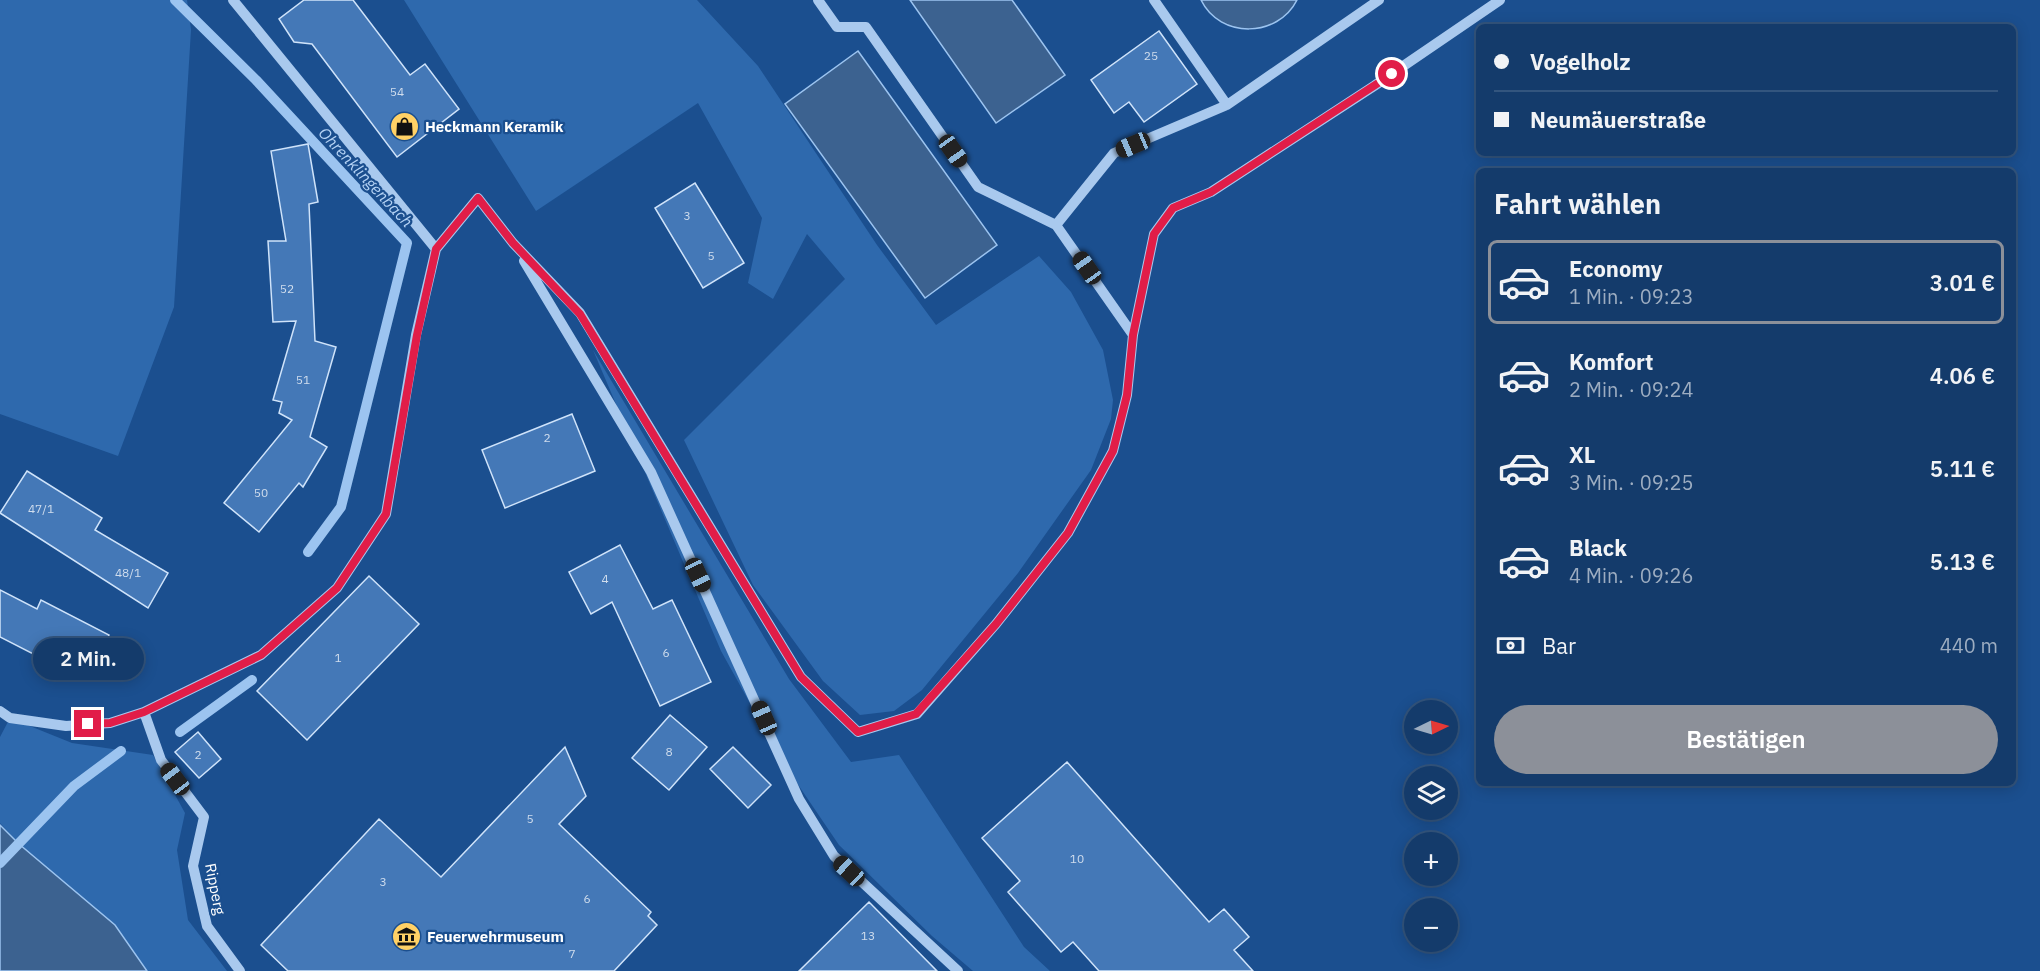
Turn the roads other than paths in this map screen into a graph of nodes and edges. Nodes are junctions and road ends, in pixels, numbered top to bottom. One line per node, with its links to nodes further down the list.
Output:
1 (233, 0): 9 (street)
2 (818, 0): 7 (street)
3 (1154, 0): 6 (street)
4 (1379, 0): 6 (street)
5 (1500, 0): 10 (street)
6 (1227, 105): 7 (street)
7 (1056, 225): 10 (street)
8 (513, 243): 9 (street); 10 (street); 14 (street)
9 (436, 249): 12 (street)
10 (1133, 335)
11 (0, 711): 12 (street)
12 (144, 712): 13 (street, Ripperg)
13 (240, 971)
14 (958, 971)

